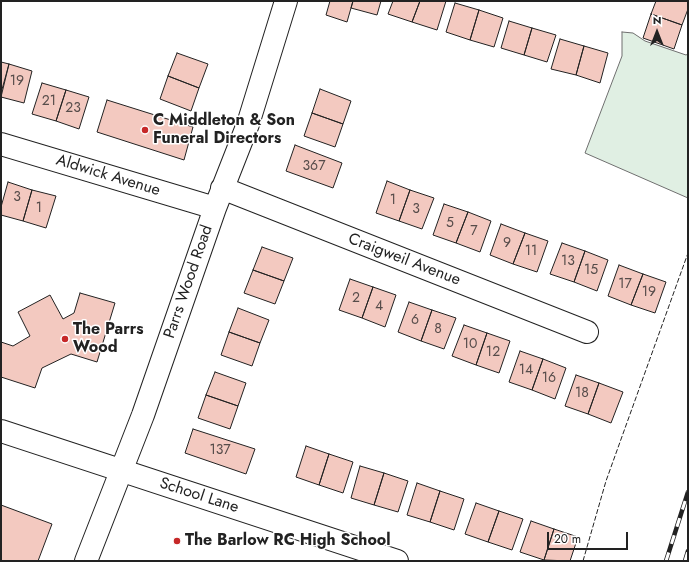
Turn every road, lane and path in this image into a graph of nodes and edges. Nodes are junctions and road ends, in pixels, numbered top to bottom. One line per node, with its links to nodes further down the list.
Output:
1 (286, 1): 3 (street, Parrs Wood Road)
2 (1, 144): 3 (street, Aldwick Avenue)
3 (219, 198): 4 (street, Craigweil Avenue); 6 (street, Parrs Wood Road)
4 (587, 332)
5 (1, 431): 6 (street, School Lane)
6 (122, 471): 7 (street, Parrs Wood Road); 8 (street, School Lane)
7 (86, 561)
8 (397, 561)

